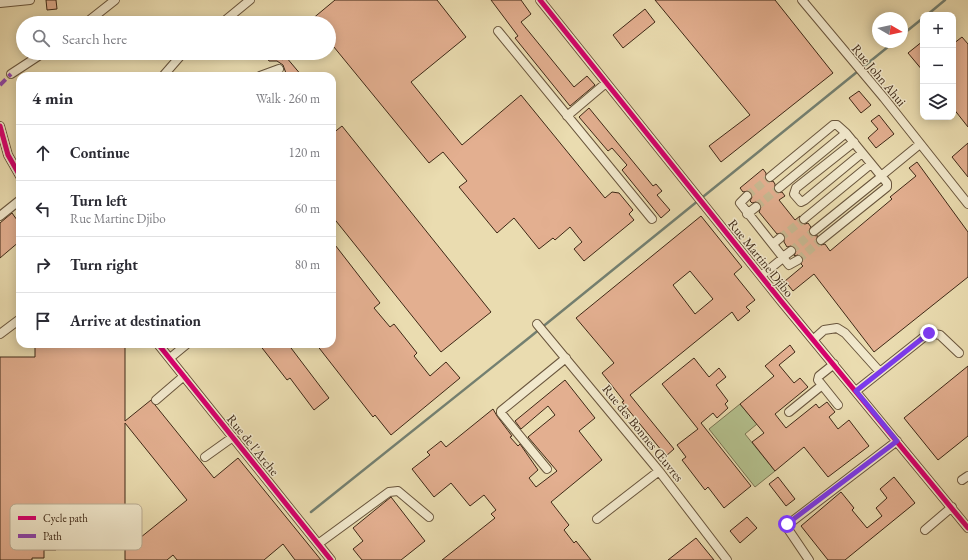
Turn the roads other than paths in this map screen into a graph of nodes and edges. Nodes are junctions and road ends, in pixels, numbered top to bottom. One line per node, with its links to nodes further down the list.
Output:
1 (30, 0): 6 (street)
2 (115, 0): 7 (street)
3 (250, 0): 8 (street)
4 (540, 0): 16 (street, Rue Martine Djibo)
5 (802, 0): 21 (street, Rue John Ahui)
6 (0, 3)
7 (95, 16)
8 (231, 16)
9 (498, 31): 17 (street)
10 (32, 60): 15 (street)
11 (177, 60): 13 (street)
12 (279, 69): 14 (street)
13 (166, 72)
14 (271, 72)
15 (11, 74)
16 (606, 83): 17 (street); 43 (street, Rue Martine Djibo)
17 (567, 116): 34 (street)
18 (0, 126): 24 (street)
19 (846, 133): 20 (street); 26 (street); 27 (street)
20 (854, 142): 22 (street); 22 (street)
21 (920, 144): 25 (street); 30 (street, Rue John Ahui)
22 (862, 153): 23 (street)
23 (871, 164): 25 (street); 35 (street)
24 (16, 169)
25 (881, 176): 36 (street); 38 (street)
26 (770, 177)
27 (778, 188)
28 (747, 196): 32 (street)
29 (16, 203): 33 (street)
30 (968, 204)
31 (756, 207): 32 (street)
32 (747, 214): 39 (street)
33 (0, 216)
34 (652, 219)
35 (804, 219)
36 (814, 231)
37 (780, 238): 39 (street)
38 (821, 240)
39 (773, 244): 41 (street)
40 (790, 251): 41 (street)
41 (783, 257): 42 (street); 43 (street)
42 (798, 260)
43 (761, 276): 47 (street, Rue Martine Djibo)
44 (16, 322): 46 (street)
45 (537, 324): 52 (street, Rue des Bonnes Œuvres)
46 (0, 334)
47 (814, 339): 53 (street, Rue Martine Djibo); 54 (street)
48 (161, 348): 51 (street, Rue de l'Arche)
49 (182, 348): 51 (street)
50 (959, 353): 54 (street)
51 (170, 358): 55 (street, Rue de l'Arche)
52 (566, 358): 64 (street); 65 (street, Rue des Bonnes Œuvres)
53 (834, 364): 56 (street); 57 (street, Rue Martine Djibo)
54 (880, 372): 57 (street)
55 (184, 376): 58 (street); 61 (street, Rue de l'Arche)
56 (821, 386): 59 (street); 60 (street)
57 (856, 391): 62 (street, Rue Martine Djibo)
58 (156, 400)
59 (838, 406)
60 (789, 412)
61 (233, 437): 63 (street); 71 (street, Rue de l'Arche)
62 (897, 441): 66 (street, Rue Martine Djibo); 74 (street)
63 (205, 457)
64 (547, 469)
65 (659, 471): 68 (street); 73 (street, Rue des Bonnes Œuvres)
66 (952, 507): 69 (street, Rue Martine Djibo); 70 (street)
67 (429, 517): 71 (street)
68 (597, 519)
69 (968, 528)
70 (925, 530)
71 (318, 544): 72 (street, Rue de l'Arche)
72 (331, 560)
73 (727, 560)
74 (809, 560)

